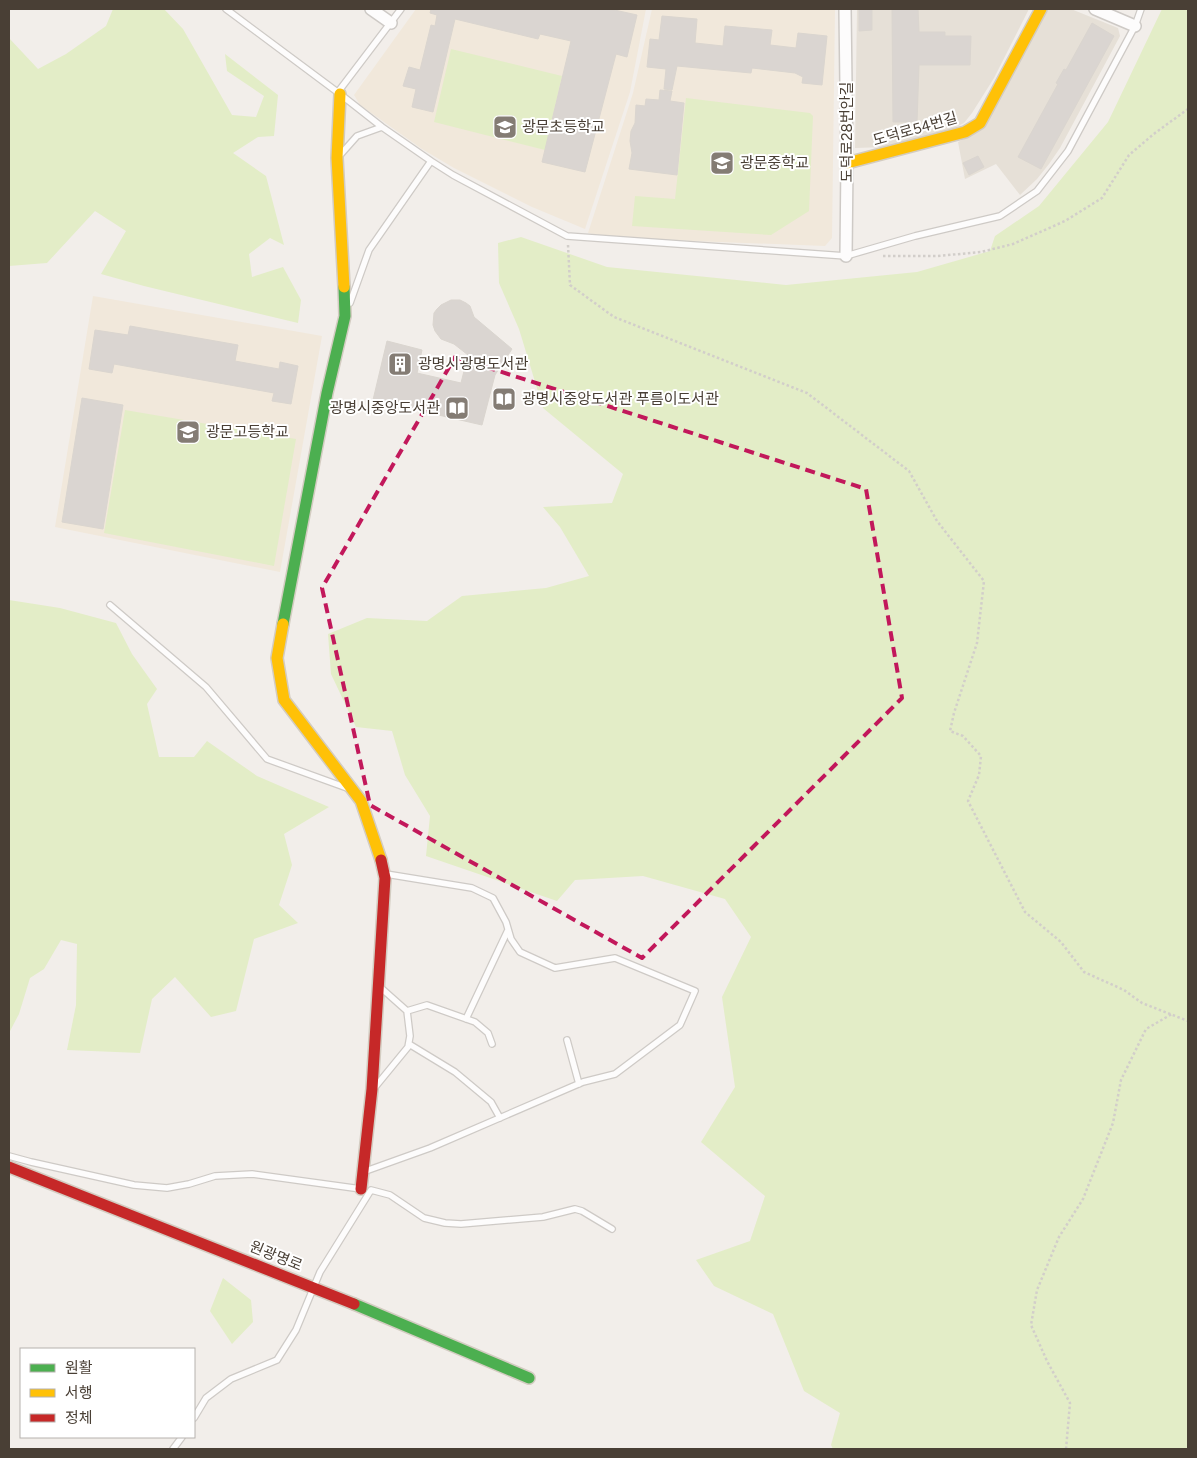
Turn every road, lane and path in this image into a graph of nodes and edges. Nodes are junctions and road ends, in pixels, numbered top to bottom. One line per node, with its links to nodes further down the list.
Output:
1 (226, 9): 10 (lane)
2 (371, 9): 8 (street)
3 (401, 9): 8 (lane)
4 (845, 9): 15 (street, 도덕로28번안길)
5 (1041, 9): 15 (street, 도덕로54번길)
6 (1095, 9): 9 (street)
7 (1142, 9): 9 (lane)
8 (391, 23): 10 (lane)
9 (1135, 26): 17 (lane)
10 (339, 93): 12 (lane); 13 (street)
11 (1188, 109): 18 (path)
12 (382, 127): 13 (lane); 14 (lane)
13 (337, 158): 19 (street)
14 (431, 161): 16 (lane); 19 (lane)
15 (847, 163): 17 (street, 도덕로28번안길)
16 (568, 236): 17 (lane); 26 (path)
17 (846, 256)
18 (883, 256)
19 (345, 316): 21 (street)
20 (110, 604): 21 (lane)
21 (353, 791): 22 (street)
22 (384, 873): 23 (lane); 24 (street)
23 (508, 930): 27 (lane); 32 (lane)
24 (379, 985): 25 (lane); 33 (street)
25 (407, 1010): 27 (lane); 30 (lane)
26 (1172, 1014): 28 (path); 45 (path)
27 (466, 1019): 31 (lane)
28 (1188, 1021)
29 (567, 1040): 32 (lane)
30 (409, 1044): 33 (lane); 34 (lane)
31 (492, 1044)
32 (579, 1084): 34 (lane)
33 (372, 1089): 37 (street)
34 (500, 1118): 37 (lane)
35 (9, 1156): 38 (lane)
36 (9, 1167): 40 (street, 원광명로)
37 (363, 1173): 38 (street)
38 (366, 1190): 39 (lane); 40 (lane)
39 (612, 1229)
40 (314, 1287): 41 (street, 원광명로); 42 (lane)
41 (529, 1378)
42 (195, 1416)
43 (181, 1438): 44 (lane)
44 (173, 1449)
45 (1066, 1449)

